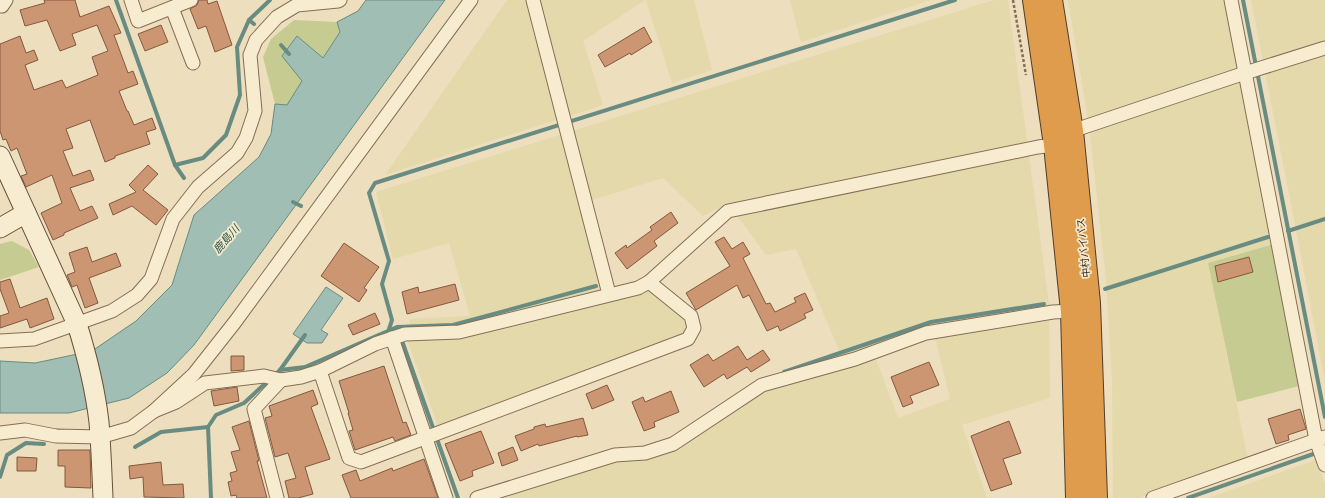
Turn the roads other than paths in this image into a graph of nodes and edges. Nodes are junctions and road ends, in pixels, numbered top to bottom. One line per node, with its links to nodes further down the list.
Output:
1 (6, 0): 10 (street)
2 (131, 0): 11 (street)
3 (191, 0): 11 (street)
4 (340, 0): 23 (street)
5 (471, 0): 28 (street)
6 (533, 0): 21 (street)
7 (1034, 0): 16 (highway, 中村バイパス)
8 (1051, 0): 15 (highway, 中村バイパス)
9 (1231, 0): 14 (street)
10 (0, 6)
11 (172, 8): 13 (street)
12 (1325, 48): 14 (street)
13 (193, 63)
14 (1245, 73): 15 (street); 32 (street)
15 (1072, 131): 39 (highway, 中村バイパス)
16 (1055, 146): 20 (street); 22 (highway, 中村バイパス)
17 (0, 156): 18 (street)
18 (26, 214): 19 (street); 23 (street)
19 (0, 228)
20 (649, 282): 21 (street); 31 (street)
21 (609, 294): 24 (street)
22 (1072, 311): 37 (street); 38 (highway, 中村バイパス)
23 (80, 332): 25 (street); 29 (street)
24 (392, 338): 26 (street); 31 (street)
25 (0, 341)
26 (320, 371): 27 (street); 31 (street)
27 (281, 380): 28 (street); 35 (street)
28 (154, 411): 29 (street)
29 (99, 429): 30 (street); 34 (street)
30 (0, 433)
31 (426, 438): 36 (street)
32 (1321, 438): 33 (street); 40 (street)
33 (1324, 461)
34 (103, 498)
35 (277, 498)
36 (446, 498)
37 (477, 498)
38 (1077, 498)
39 (1096, 498)
40 (1153, 498)

